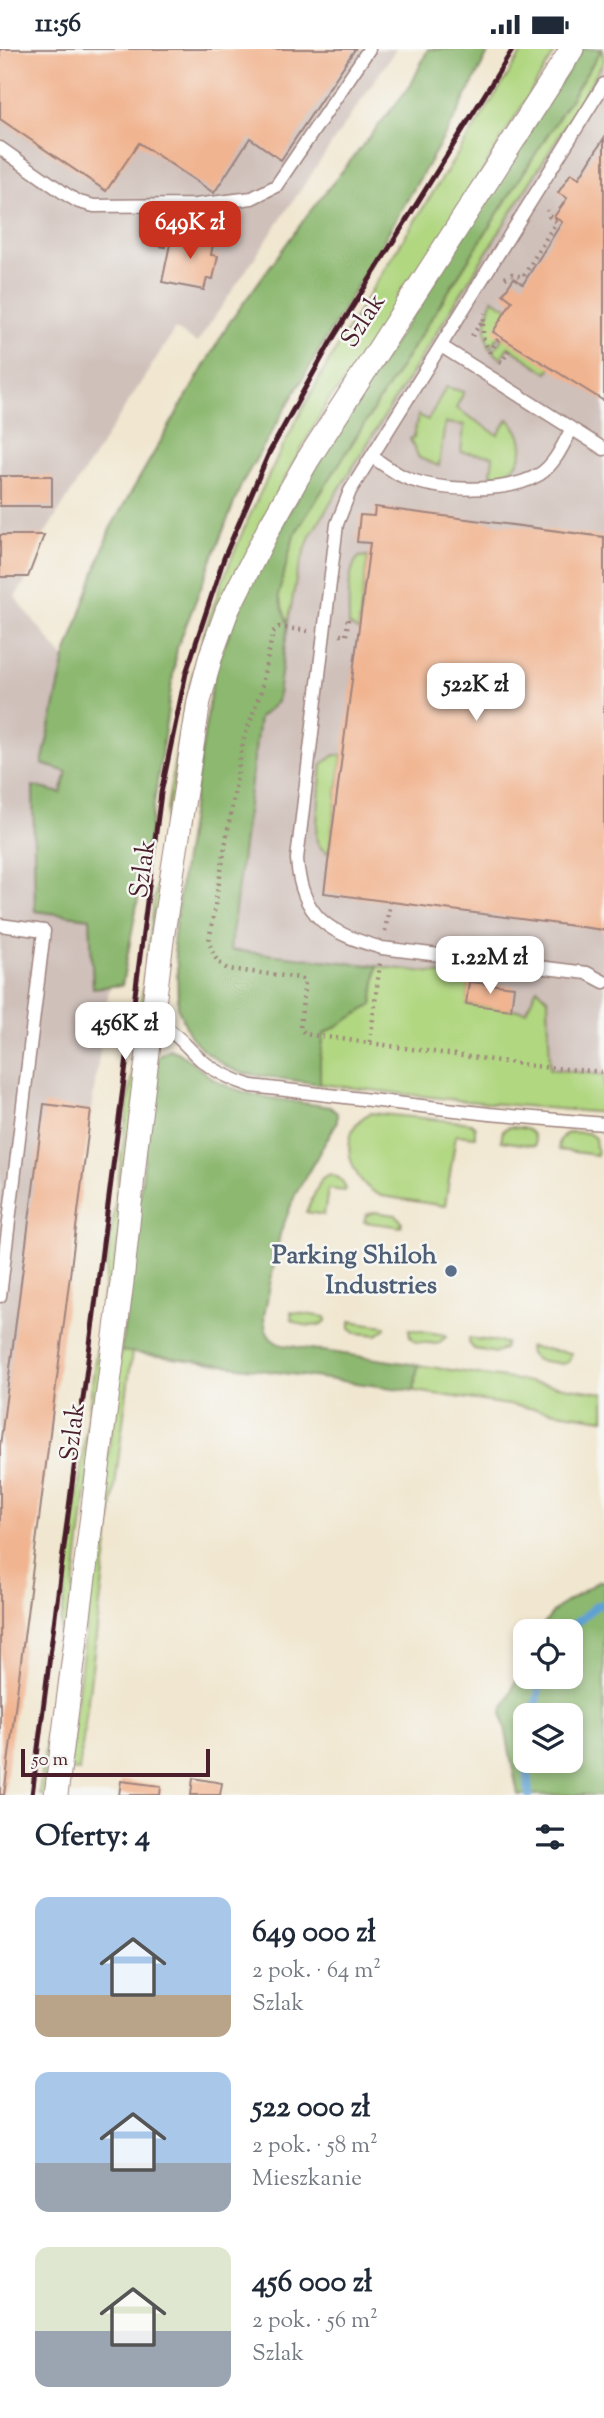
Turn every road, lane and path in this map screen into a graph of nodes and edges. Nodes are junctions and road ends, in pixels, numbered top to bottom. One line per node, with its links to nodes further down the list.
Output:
1 (369, 49): 4 (lane)
2 (572, 49): 16 (street, Szlak)
3 (604, 84): 7 (lane)
4 (0, 148)
5 (483, 324): 9 (path)
6 (500, 336): 9 (path)
7 (442, 346): 10 (lane); 12 (lane)
8 (509, 350): 9 (path)
9 (490, 353)
10 (571, 430): 11 (lane); 12 (lane)
11 (604, 449)
12 (372, 457): 15 (lane)
13 (0, 925): 19 (lane)
14 (380, 965): 17 (path)
15 (604, 982)
16 (153, 1021): 18 (lane); 20 (street, Szlak)
17 (370, 1042)
18 (604, 1124)
19 (0, 1296)
20 (56, 1795)

